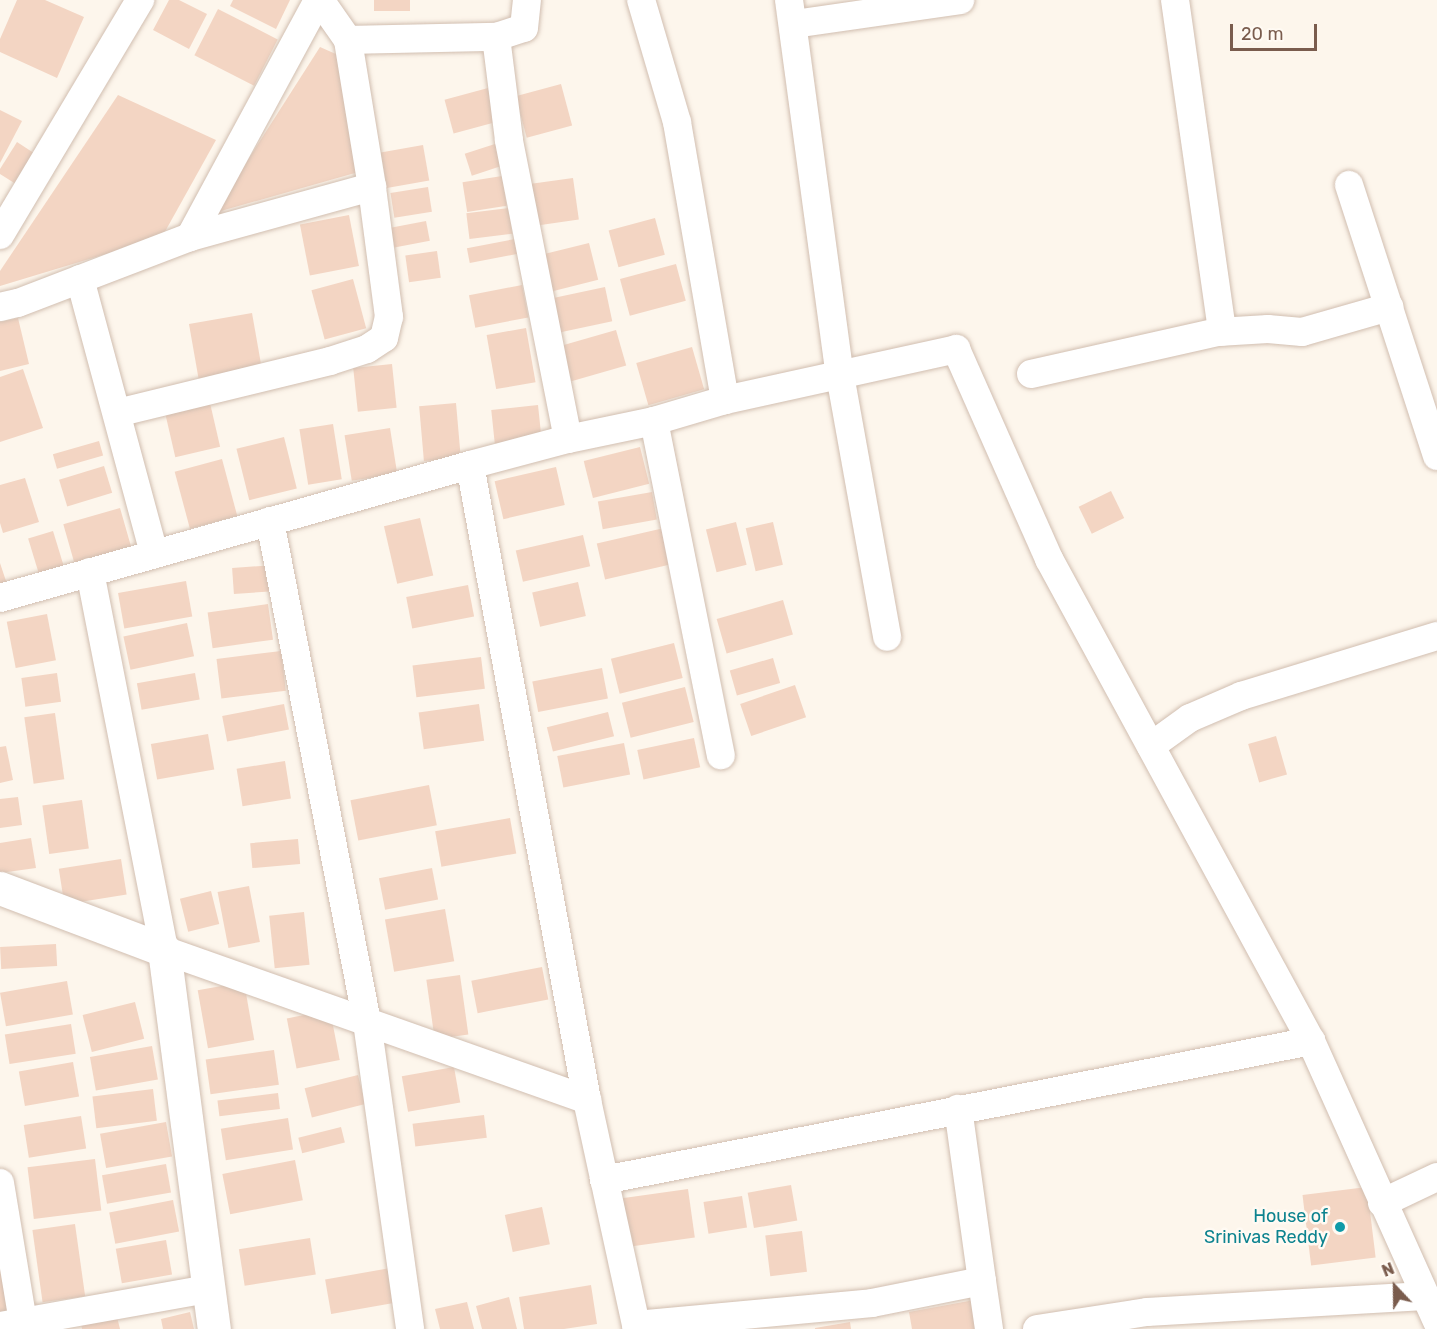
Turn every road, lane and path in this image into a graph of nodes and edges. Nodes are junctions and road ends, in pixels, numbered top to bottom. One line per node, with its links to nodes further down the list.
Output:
1 (140, 0): 12 (street)
2 (319, 0): 9 (street); 13 (street)
3 (527, 0): 8 (street)
4 (641, 0): 20 (street)
5 (960, 0): 7 (street)
6 (1175, 0): 17 (street)
7 (791, 12): 18 (street)
8 (496, 37): 9 (street); 23 (street)
9 (348, 40): 11 (street)
10 (1349, 185): 16 (street)
11 (372, 187): 13 (street); 21 (street)
12 (0, 235)
13 (190, 237): 14 (street)
14 (80, 279): 15 (street); 21 (street)
15 (0, 307)
16 (1389, 307): 17 (street); 24 (street)
17 (1222, 332): 19 (street)
18 (840, 375): 20 (street); 31 (street); 32 (street)
19 (1031, 375)
20 (725, 400): 22 (street)
21 (117, 413): 27 (street)
22 (654, 421): 23 (street); 33 (street)
23 (568, 439): 25 (street)
24 (1437, 456)
25 (470, 465): 26 (street); 38 (street)
26 (270, 521): 27 (street); 36 (street)
27 (153, 554): 28 (street)
28 (90, 572): 29 (street); 35 (street)
29 (0, 598)
30 (1437, 636): 32 (street)
31 (887, 637)
32 (1151, 746): 37 (street)
33 (721, 754)
34 (0, 888): 35 (street)
35 (164, 950): 36 (street); 45 (street)
36 (367, 1022): 38 (street); 51 (street)
37 (1311, 1041): 39 (street); 43 (street)
38 (587, 1100): 41 (street)
39 (958, 1109): 41 (street); 44 (street)
40 (1437, 1178): 43 (street)
41 (604, 1180): 49 (street)
42 (0, 1183): 48 (street)
43 (1382, 1203): 46 (street)
44 (982, 1281): 49 (street); 52 (street)
45 (208, 1289): 48 (street); 50 (street)
46 (1425, 1296): 47 (street); 53 (street)
47 (1437, 1322)
48 (11, 1324)
49 (629, 1328)
50 (214, 1329)
51 (410, 1329)
52 (989, 1329)
53 (1037, 1329)

